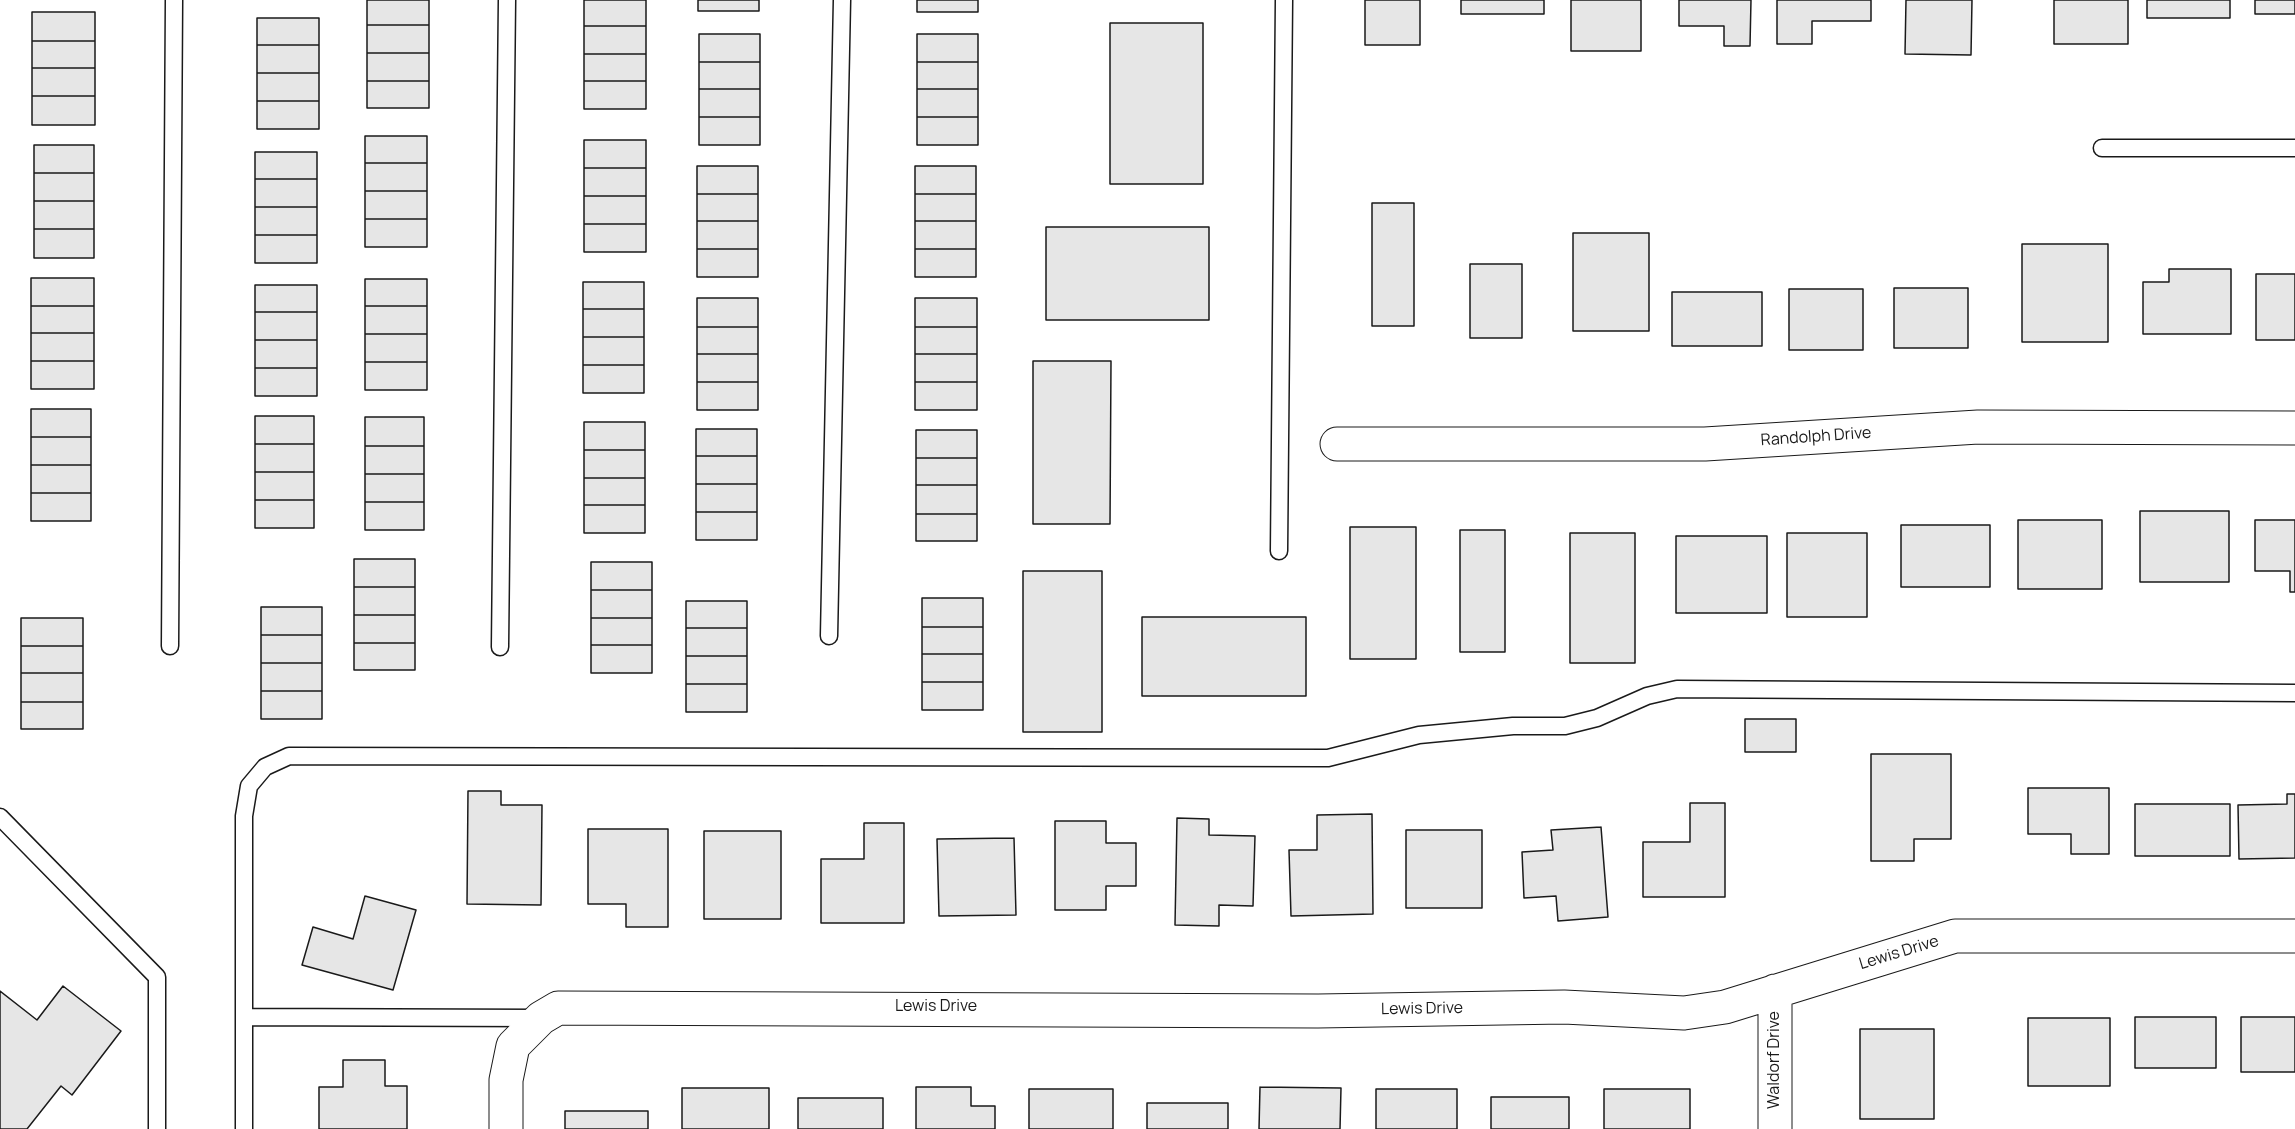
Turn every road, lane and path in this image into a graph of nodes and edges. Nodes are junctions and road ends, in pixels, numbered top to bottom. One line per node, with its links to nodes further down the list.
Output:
1 (174, 0): 11 (lane)
2 (507, 0): 12 (lane)
3 (842, 0): 10 (lane)
4 (1284, 0): 9 (lane)
5 (2102, 148): 6 (lane)
6 (2295, 148)
7 (2295, 428): 8 (street, Randolph Drive)
8 (1337, 444)
9 (1279, 551)
10 (830, 636)
11 (170, 646)
12 (500, 647)
13 (2295, 693): 17 (lane)
14 (0, 817): 19 (lane)
15 (2295, 936): 16 (street, Lewis Drive)
16 (1775, 991): 18 (street, Lewis Drive); 22 (street, Waldorf Drive)
17 (244, 1017): 18 (lane); 20 (lane)
18 (541, 1018): 21 (street)
19 (157, 1129)
20 (244, 1129)
21 (506, 1129)
22 (1775, 1129)

